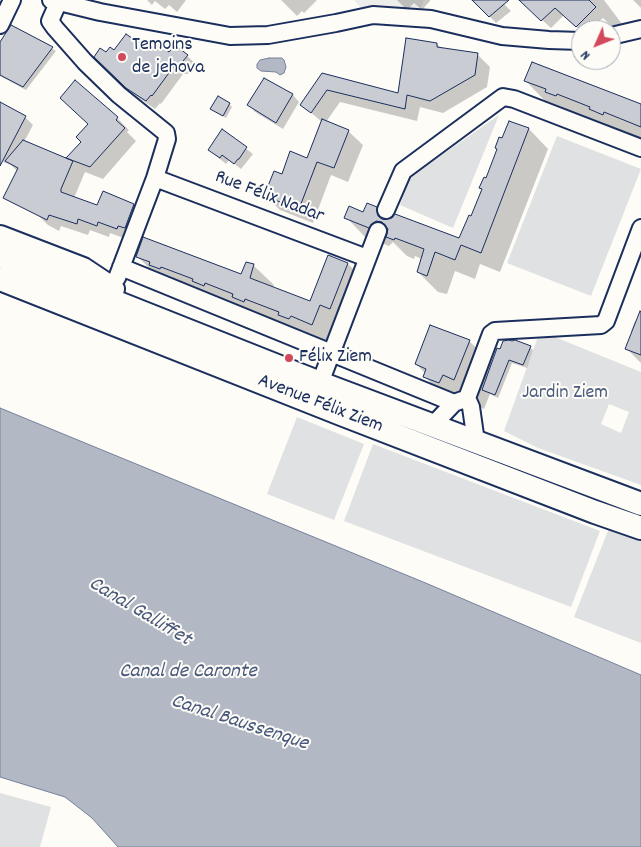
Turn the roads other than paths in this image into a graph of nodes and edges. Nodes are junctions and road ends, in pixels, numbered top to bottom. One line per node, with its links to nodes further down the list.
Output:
1 (12, 0): 4 (street)
2 (55, 1): 3 (street); 9 (street)
3 (101, 6): 7 (street)
4 (0, 25)
5 (641, 29): 6 (street)
6 (621, 34)
7 (571, 41)
8 (641, 148): 10 (street)
9 (155, 178): 15 (street, Rue Félix Nadar); 16 (street)
10 (386, 210)
11 (641, 228): 21 (street)
12 (378, 231): 15 (street, Avenue Félix Ziem)
13 (0, 237): 18 (main road, Avenue Félix Ziem)
14 (0, 256): 18 (main road, Avenue Félix Ziem)
15 (367, 258): 19 (street, Avenue Félix Ziem)
16 (121, 267): 18 (street); 19 (street)
17 (0, 279): 25 (main road, Avenue Félix Ziem)
18 (110, 294): 20 (main road, Avenue Félix Ziem)
19 (331, 353): 20 (street, Avenue Félix Ziem); 21 (street)
20 (320, 382): 22 (main road, Avenue Félix Ziem)
21 (460, 401): 22 (street); 23 (street)
22 (432, 426): 23 (main road, Avenue Félix Ziem)
23 (476, 442): 24 (main road, Avenue Félix Ziem)
24 (641, 504)
25 (641, 528)

